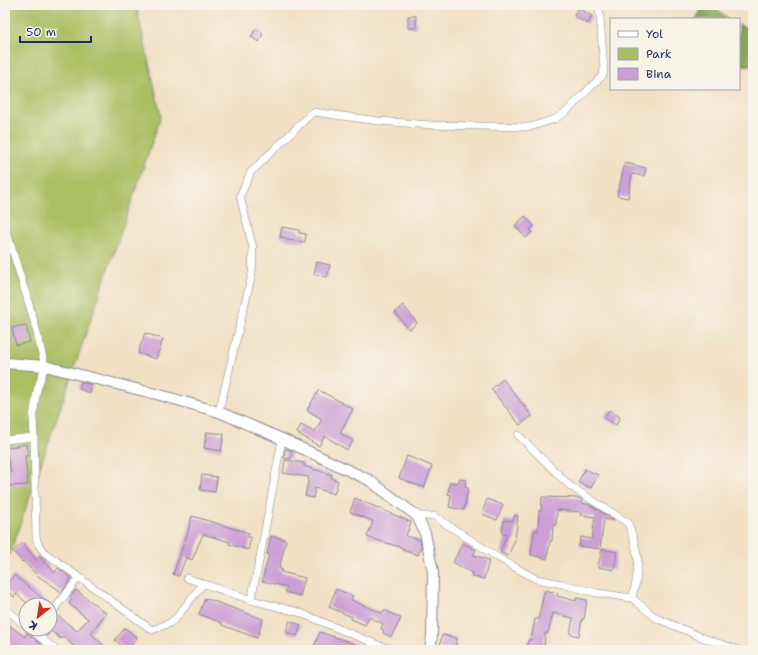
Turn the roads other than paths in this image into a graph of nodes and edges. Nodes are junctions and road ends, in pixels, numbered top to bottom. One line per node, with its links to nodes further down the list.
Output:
1 (599, 5): 5 (street)
2 (5, 230): 4 (street)
3 (5, 363): 4 (street)
4 (45, 366): 5 (street); 7 (street)
5 (219, 412): 8 (street)
6 (518, 435): 14 (street)
7 (34, 437): 9 (street); 11 (street)
8 (282, 439): 10 (street); 15 (street)
9 (5, 440)
10 (417, 516): 14 (street); 22 (street)
11 (79, 577): 13 (street); 16 (street)
12 (187, 578): 13 (street)
13 (203, 584): 15 (street)
14 (632, 598): 23 (street)
15 (251, 600): 21 (street)
16 (58, 605)
17 (5, 608): 18 (street)
18 (18, 619)
19 (42, 637): 20 (street)
20 (56, 650)
21 (396, 650)
22 (430, 650)
23 (739, 650)

